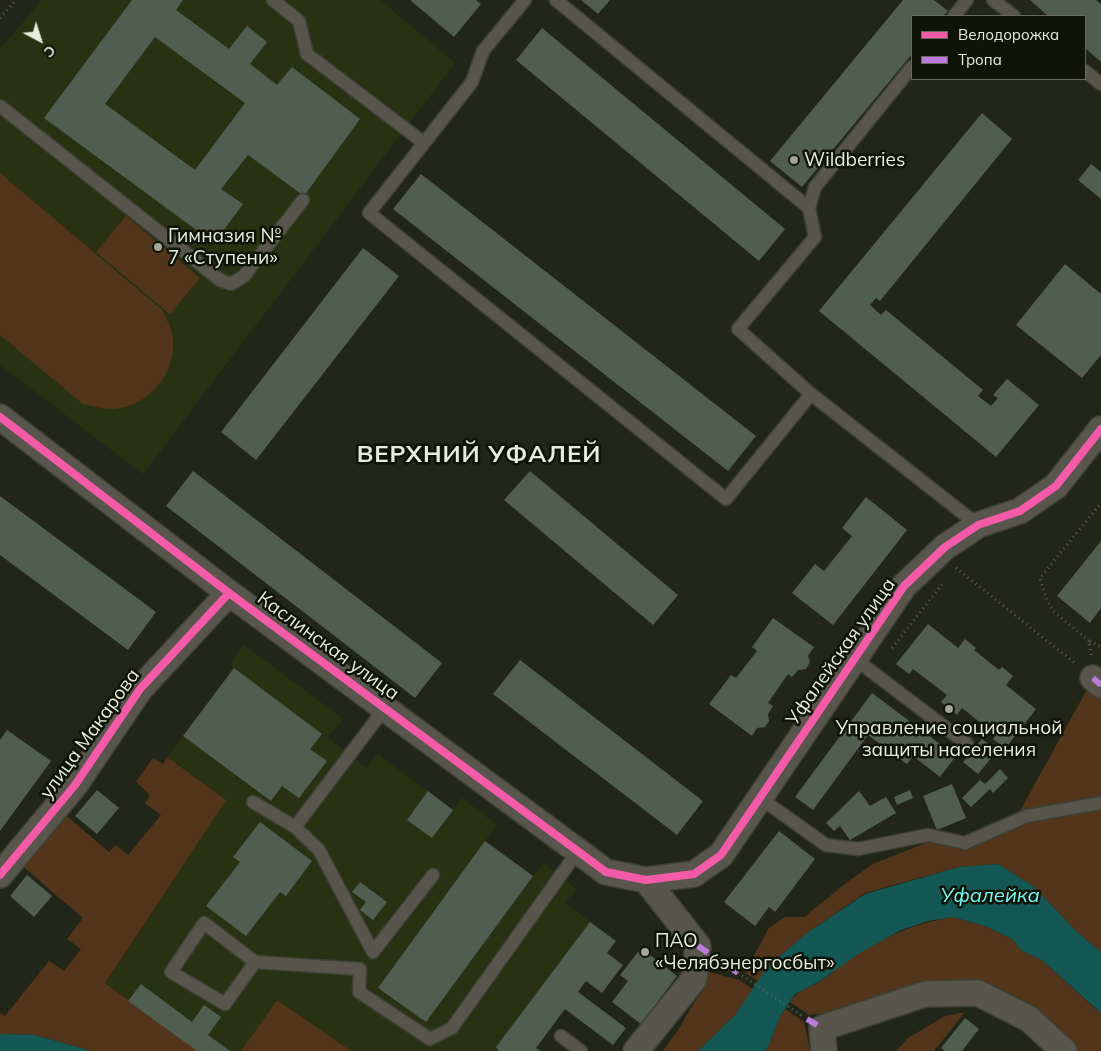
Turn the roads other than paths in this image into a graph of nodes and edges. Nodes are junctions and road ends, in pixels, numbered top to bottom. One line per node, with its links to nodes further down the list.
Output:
1 (273, 0): 12 (lane)
2 (525, 0): 12 (lane)
3 (556, 0): 14 (lane)
4 (967, 0): 6 (lane)
5 (992, 0): 7 (lane)
6 (955, 15)
7 (1013, 15)
8 (911, 68): 14 (lane)
9 (1086, 72): 10 (lane)
10 (1101, 84)
11 (0, 106): 13 (lane)
12 (424, 143): 15 (lane)
13 (302, 200)
14 (809, 208): 15 (lane)
15 (811, 394): 18 (lane)
16 (0, 417): 19 (street, Каслинская улица)
17 (1101, 428): 18 (street, Уфалейская улица)
18 (978, 525): 20 (street, Уфалейская улица)
19 (229, 593): 21 (street, Каслинская улица); 28 (street, улица Макарова)
20 (864, 666): 22 (lane); 23 (street, Уфалейская улица)
21 (385, 708): 26 (lane); 27 (street, Каслинская улица)
22 (967, 744)
23 (760, 798): 25 (lane); 30 (street, Уфалейская улица)
24 (252, 802): 26 (lane)
25 (1101, 803)
26 (295, 827): 31 (lane)
27 (578, 851): 30 (street, Каслинская улица); 33 (lane)
28 (0, 875)
29 (433, 875): 31 (lane)
30 (646, 880): 36 (street)
31 (373, 952): 33 (lane)
32 (255, 962): 32 (lane); 33 (lane)
33 (360, 969)
34 (561, 1036): 35 (lane)
35 (581, 1051)
36 (636, 1051)
37 (824, 1051): 38 (street)
38 (1064, 1051)

